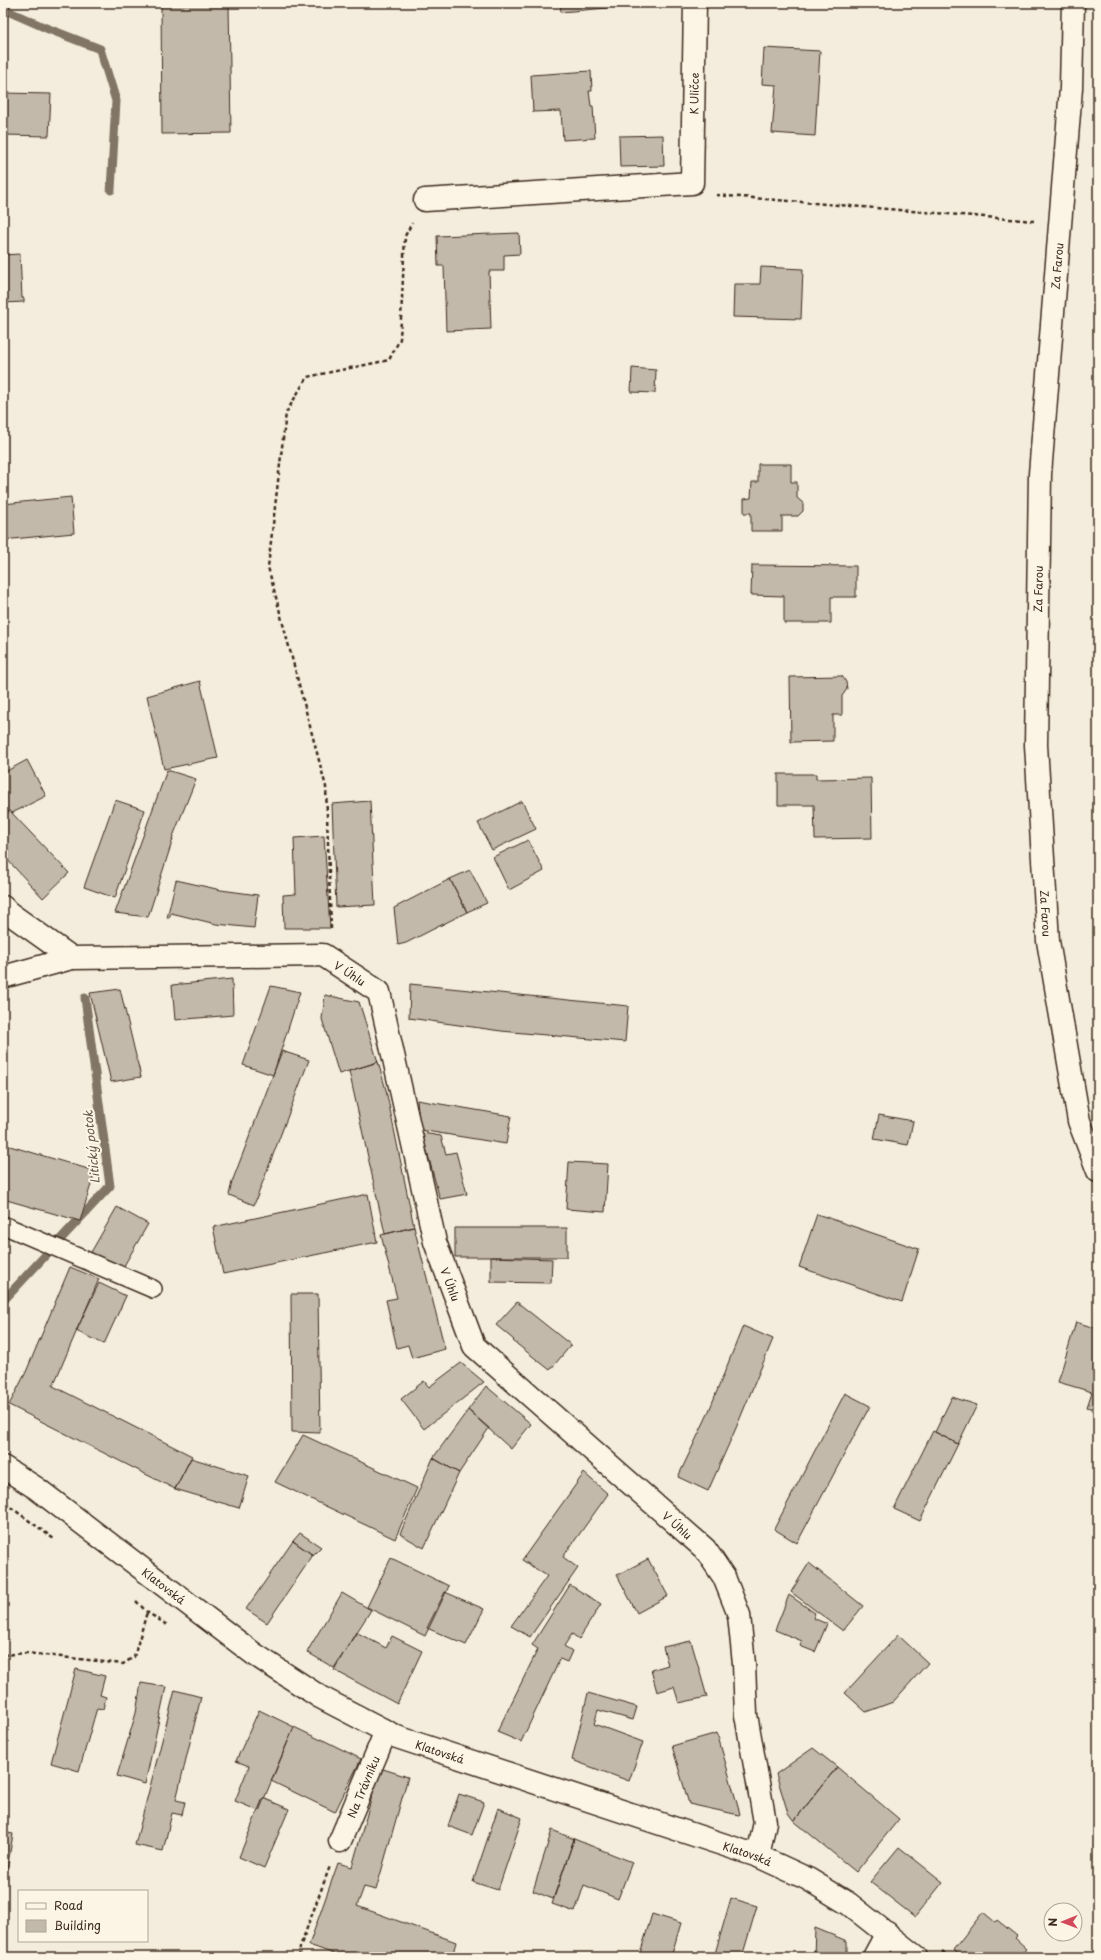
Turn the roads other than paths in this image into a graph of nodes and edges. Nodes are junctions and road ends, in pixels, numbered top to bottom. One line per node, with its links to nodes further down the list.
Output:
1 (695, 3): 3 (street, K Uličce)
2 (1073, 3): 7 (street, Za Farou)
3 (425, 200)
4 (3, 907): 5 (street)
5 (72, 958): 6 (street, V Úhlu); 13 (street, V Úhlu)
6 (3, 977)
7 (1098, 1171)
8 (3, 1225): 9 (lane)
9 (153, 1290)
10 (3, 1467): 11 (street, Klatovská)
11 (386, 1731): 12 (street, Na Trávníku); 13 (street, Klatovská)
12 (340, 1841)
13 (758, 1856): 14 (street, Klatovská)
14 (887, 1933): 15 (street); 16 (street, Klatovská)
15 (874, 1957)
16 (916, 1957)

